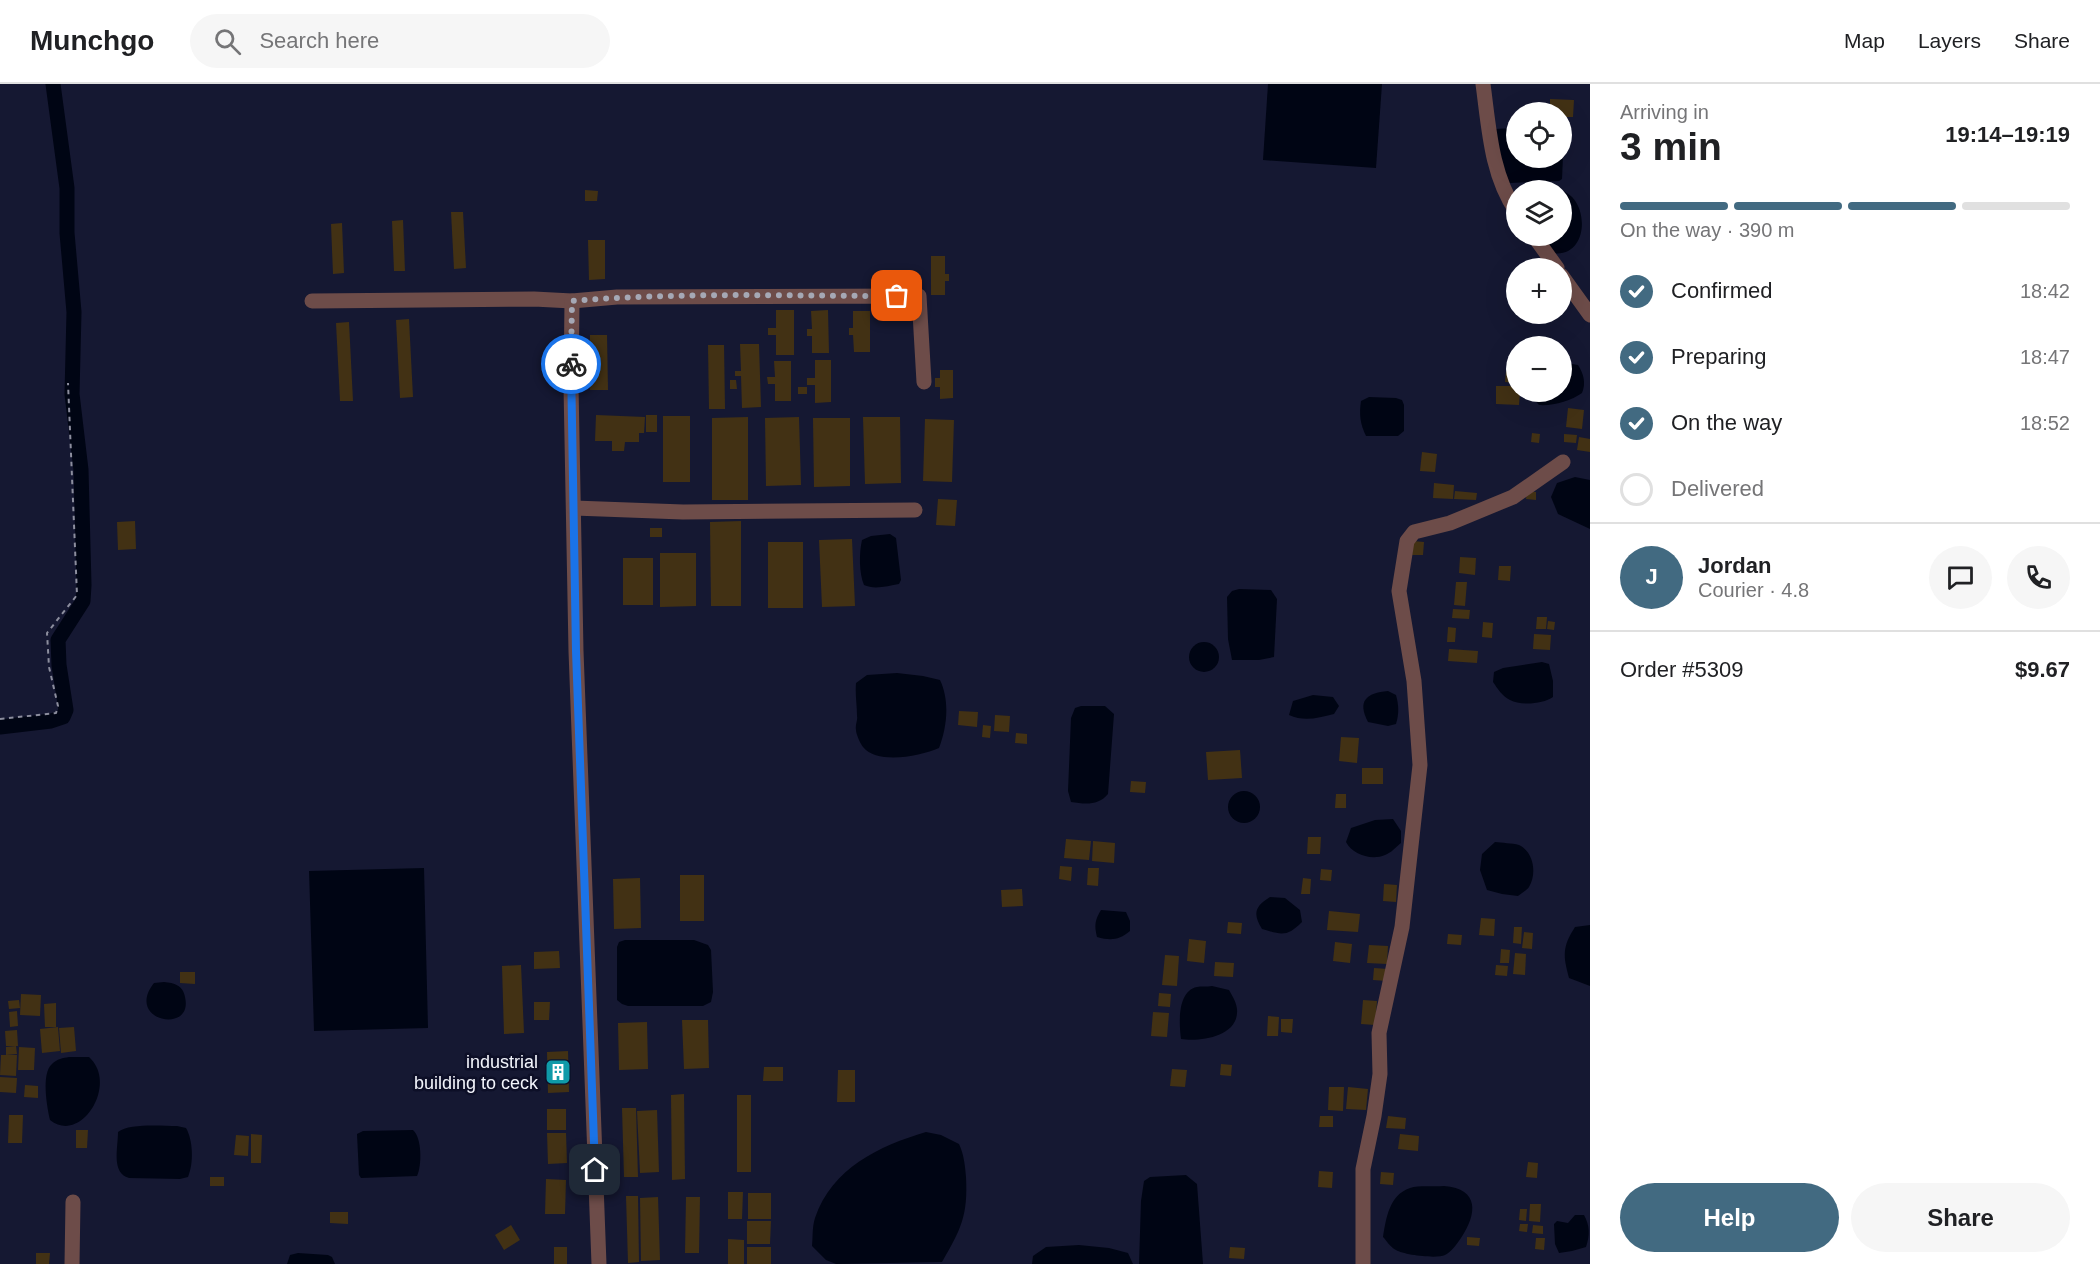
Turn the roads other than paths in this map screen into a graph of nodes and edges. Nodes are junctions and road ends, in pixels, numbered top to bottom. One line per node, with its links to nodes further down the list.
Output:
1 (1483, 84): 2 (street)
2 (1506, 196)
3 (1572, 290): 6 (street)
4 (312, 301): 5 (street)
5 (572, 301): 7 (street); 9 (street)
6 (1590, 315)
7 (924, 382)
8 (1563, 462): 14 (street)
9 (573, 508): 10 (street); 13 (street)
10 (915, 510)
11 (73, 1202): 12 (street)
12 (72, 1264)
13 (598, 1264)
14 (1363, 1264)

